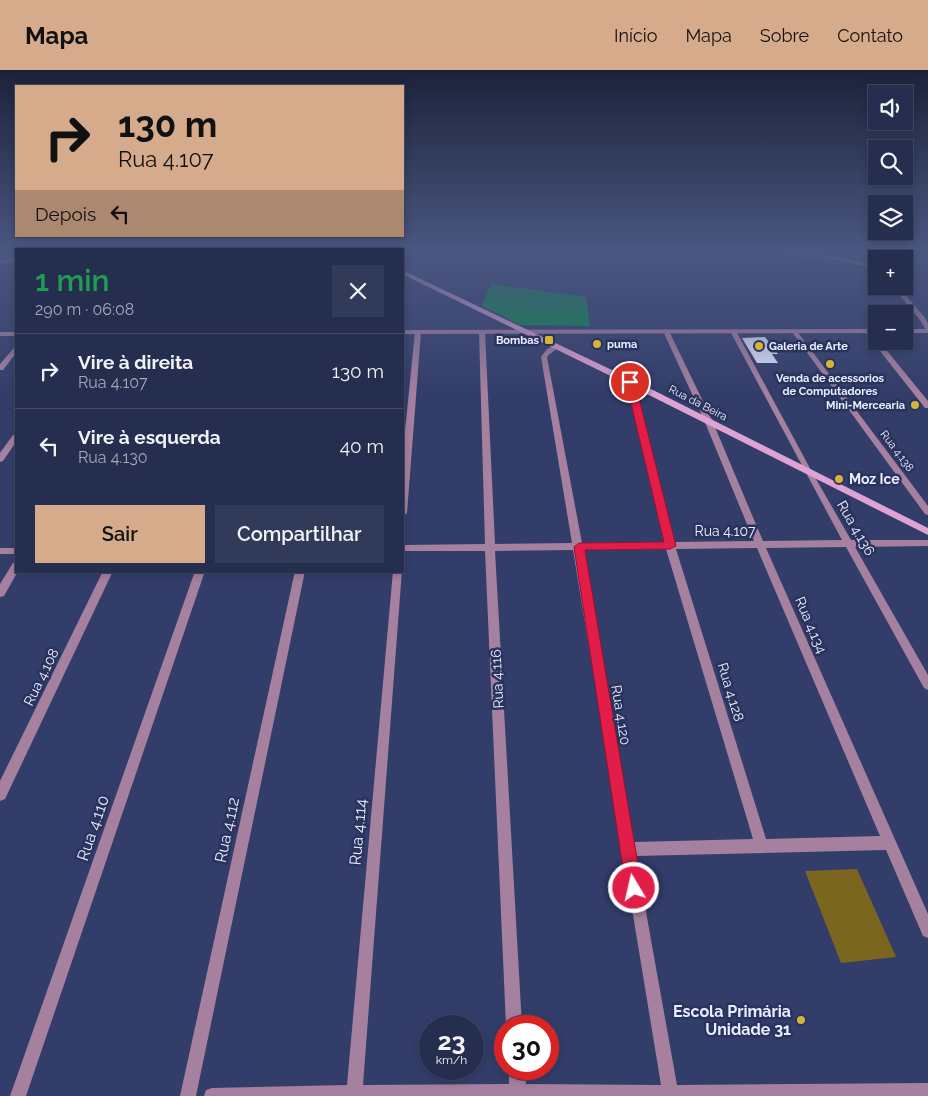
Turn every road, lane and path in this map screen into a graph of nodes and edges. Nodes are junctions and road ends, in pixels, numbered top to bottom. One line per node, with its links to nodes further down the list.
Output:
1 (460, 300): 12 (main road, Rua da Beira)
2 (906, 300): 3 (street)
3 (928, 330): 8 (street)
4 (666, 331): 5 (street); 12 (street); 20 (street, Rua 4.134)
5 (733, 331): 6 (street); 23 (street, Rua 4.136)
6 (794, 331): 7 (street); 25 (street, Rua 4.138)
7 (867, 331): 19 (street)
8 (913, 331)
9 (404, 332): 10 (street)
10 (418, 332): 11 (street); 24 (street)
11 (482, 332): 12 (street); 33 (street, Rua 4.116)
12 (527, 332): 15 (main road, Rua da Beira)
13 (0, 334): 14 (street)
14 (15, 334)
15 (557, 346): 18 (main road, Rua da Beira); 31 (street, Rua 4.120)
16 (15, 350): 17 (street)
17 (0, 368)
18 (630, 382): 20 (main road, Rua da Beira); 30 (street, Rua 4.128)
19 (928, 406)
20 (708, 420): 23 (main road, Rua da Beira); 28 (street, Rua 4.134)
21 (15, 438): 22 (street)
22 (0, 459)
23 (808, 472): 26 (main road, Rua da Beira); 29 (street, Rua 4.136)
24 (404, 490)
25 (928, 512)
26 (928, 532)
27 (928, 543): 29 (street, Rua 4.107)
28 (760, 545): 29 (street, Rua 4.107); 30 (street, Rua 4.107); 44 (street, Rua 4.134)
29 (850, 545): 42 (street, Rua 4.136)
30 (670, 546): 31 (street, Rua 4.107); 45 (street, Rua 4.128)
31 (579, 547): 33 (street, Rua 4.107); 46 (street, Rua 4.120)
32 (404, 548): 33 (street, Rua 4.107)
33 (490, 548): 48 (street, Rua 4.116)
34 (0, 551): 35 (street)
35 (15, 551)
36 (15, 568): 41 (street)
37 (107, 573): 43 (street, Rua 4.108)
38 (199, 573): 55 (street, Rua 4.110)
39 (300, 573): 56 (street, Rua 4.112)
40 (398, 573): 51 (street, Rua 4.114)
41 (0, 593)
42 (928, 685)
43 (0, 795)
44 (889, 843): 45 (street); 47 (street, Rua 4.134)
45 (762, 846): 46 (street)
46 (628, 849): 54 (street, Rua 4.120)
47 (928, 931)
48 (513, 1015)
49 (517, 1080): 52 (street)
50 (928, 1091): 53 (street)
51 (354, 1094): 52 (street); 57 (street)
52 (518, 1094): 54 (street)
53 (835, 1094): 54 (street)
54 (671, 1095)
55 (18, 1096)
56 (188, 1096)
57 (212, 1096)

